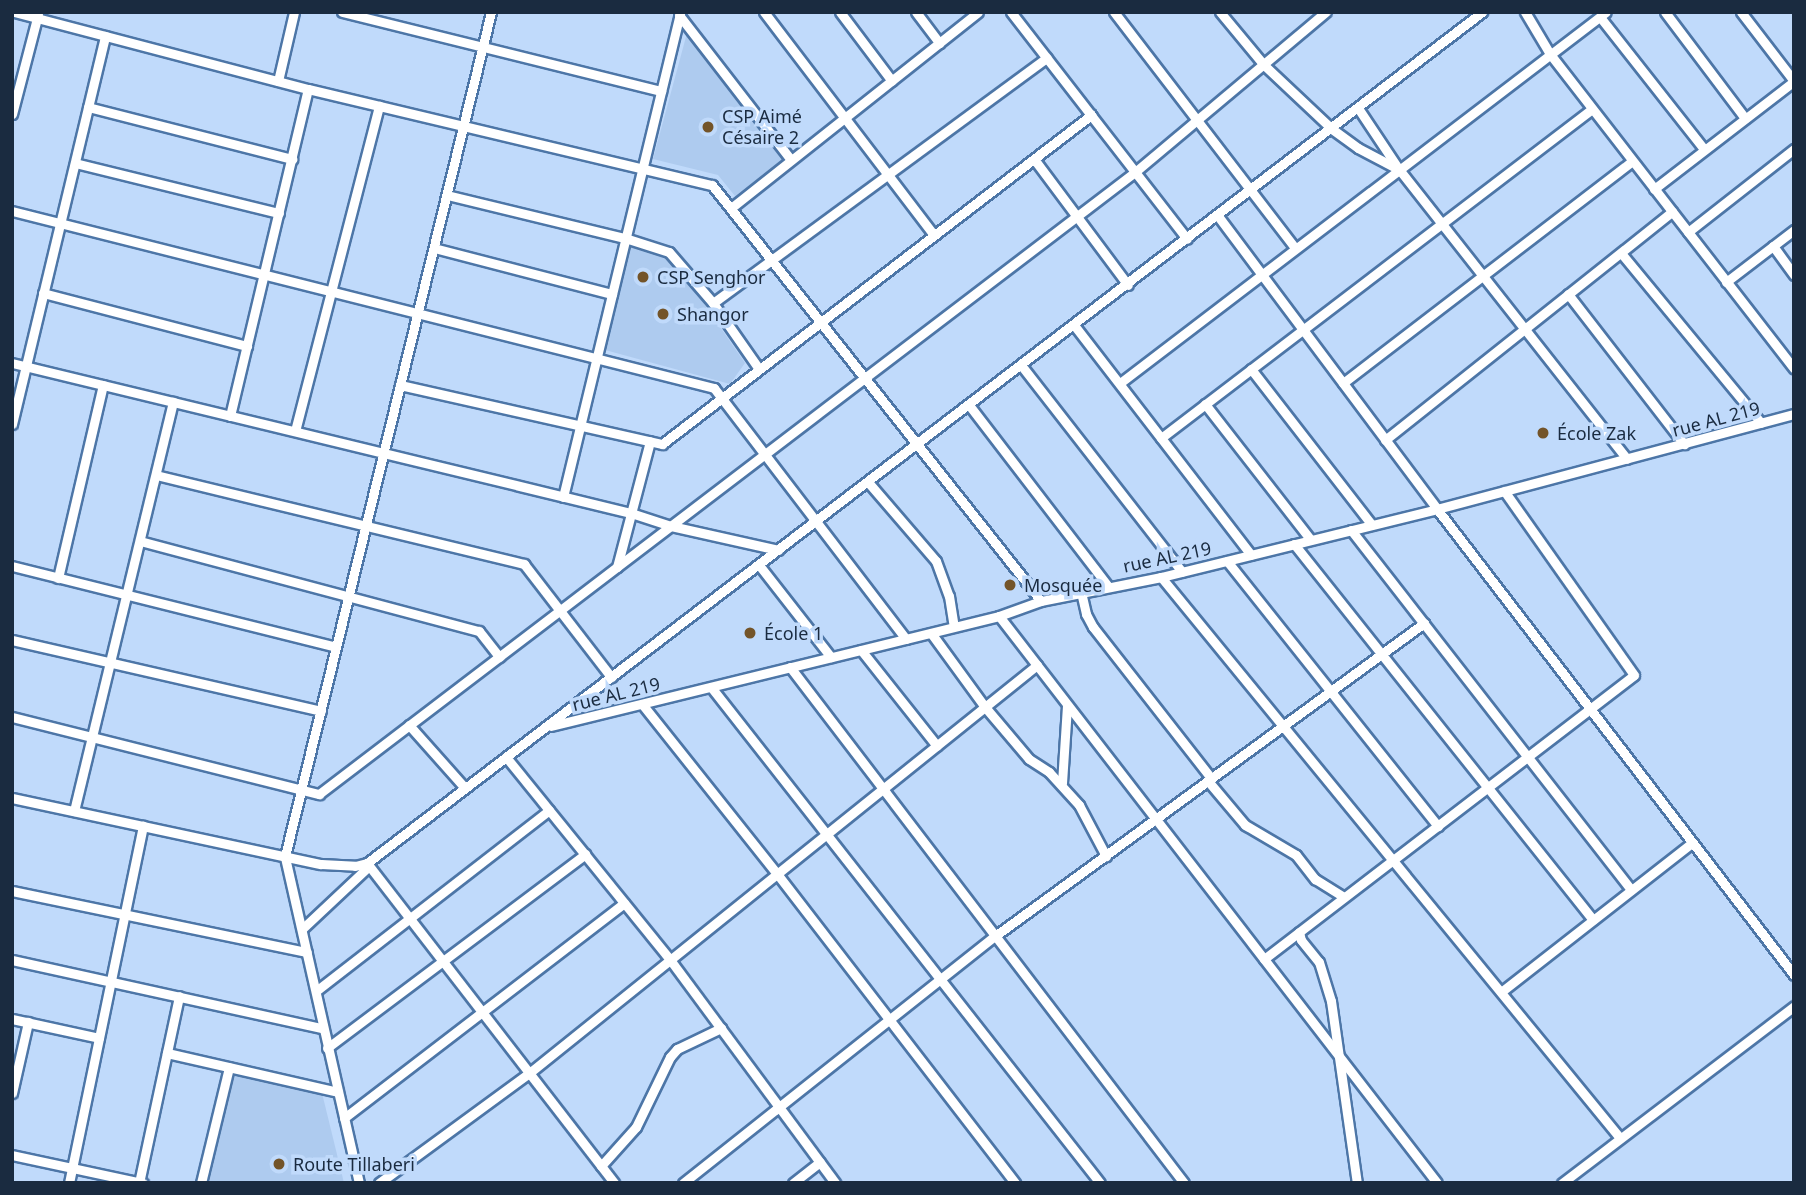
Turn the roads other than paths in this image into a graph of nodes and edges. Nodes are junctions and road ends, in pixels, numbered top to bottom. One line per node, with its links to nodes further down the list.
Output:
1 (14, 12): 18 (street)
2 (294, 12): 27 (street)
3 (342, 12): 22 (street)
4 (491, 12): 22 (street)
5 (764, 12): 37 (street)
6 (840, 12): 26 (street)
7 (916, 12): 21 (street)
8 (978, 12): 21 (street)
9 (1011, 12): 24 (street)
10 (1114, 12): 39 (street)
11 (1220, 12): 25 (street)
12 (1482, 12): 33 (street)
13 (1525, 12): 23 (street)
14 (1665, 12): 38 (street)
15 (1741, 12): 28 (street)
16 (679, 13): 30 (street); 46 (street)
17 (1323, 13): 25 (street)
18 (37, 15): 20 (street); 35 (street)
19 (1603, 15): 23 (street); 42 (street)
20 (105, 36): 27 (street); 32 (street)
21 (939, 43): 26 (street)
22 (483, 45): 30 (street); 40 (street)
23 (1550, 54): 34 (street); 50 (street)
24 (1046, 58): 36 (street); 52 (street)
25 (1264, 65): 39 (street); 41 (street)
26 (891, 80): 37 (street)
27 (278, 81): 29 (street)
28 (1794, 81): 38 (street)
29 (308, 89): 31 (street); 44 (street)
30 (661, 91): 49 (street)
31 (379, 106): 40 (street); 80 (street)
32 (88, 107): 44 (street); 48 (street)
33 (1358, 108): 41 (street); 50 (street)
34 (1592, 109): 47 (street); 63 (street)
35 (12, 114)
36 (1091, 115): 45 (street); 51 (street)
37 (844, 118): 46 (street); 52 (street)
38 (1745, 118): 42 (street)
39 (1197, 120): 51 (street); 54 (street)
40 (464, 125): 49 (street); 55 (street)
41 (1332, 128): 50 (street); 54 (street)
42 (1704, 149): 53 (street)
43 (1794, 149): 65 (street)
44 (292, 159): 59 (street)
45 (1034, 159): 60 (street); 66 (street)
46 (791, 160): 56 (street)
47 (1632, 161): 53 (street); 77 (street)
48 (75, 163): 59 (street); 62 (street)
49 (642, 167): 56 (street); 67 (street)
50 (1398, 168): 63 (street); 71 (street)
51 (1135, 172): 60 (street); 68 (street)
52 (888, 175): 66 (street); 73 (street)
53 (1654, 189): 58 (street)
54 (1251, 191): 61 (street); 71 (street)
55 (447, 195): 67 (street); 70 (street)
56 (731, 208): 73 (street)
57 (12, 211): 62 (street)
58 (1672, 212): 65 (street); 72 (street)
59 (279, 213): 75 (street)
60 (1077, 216): 79 (street); 98 (street)
61 (1219, 216): 68 (street); 74 (street)
62 (60, 223): 75 (street); 81 (street)
63 (1441, 224): 77 (street); 89 (street)
64 (1794, 230): 69 (street)
65 (1688, 232): 78 (street)
66 (934, 235): 86 (street)
67 (625, 238): 82 (street); 84 (street)
68 (1187, 239): 79 (street)
69 (1773, 246): 76 (street); 78 (street)
70 (434, 248): 82 (street); 85 (street)
71 (1295, 248): 74 (street)
72 (1621, 253): 83 (street); 109 (street)
73 (772, 260): 84 (street); 86 (street)
74 (1262, 274): 89 (street); 99 (street)
75 (264, 275): 80 (street); 90 (street)
76 (1794, 275)
77 (1482, 276): 88 (street); 100 (street)
78 (1726, 282): 93 (street)
79 (1128, 285): 87 (street)
80 (331, 292): 85 (street); 112 (street)
81 (43, 293): 90 (street); 95 (street)
82 (612, 294): 91 (street)
83 (1568, 294): 88 (street); 117 (street)
84 (713, 303): 96 (street)
85 (418, 313): 91 (street); 102 (street)
86 (821, 322): 96 (street); 98 (street)
87 (1074, 325): 94 (street); 99 (street)
88 (1524, 328): 114 (street); 120 (street)
89 (1303, 330): 97 (street); 100 (street)
90 (247, 346): 108 (street)
91 (596, 358): 103 (street); 111 (street)
92 (12, 363): 95 (street)
93 (1792, 364)
94 (1021, 365): 106 (street); 141 (street)
95 (26, 366): 101 (street); 110 (street)
96 (759, 369): 103 (street)
97 (1251, 369): 105 (street); 128 (street)
98 (865, 378): 116 (street); 119 (street)
99 (1120, 383): 113 (street)
100 (1343, 383): 114 (street)
101 (103, 385): 104 (street); 143 (street)
102 (400, 385): 111 (street); 118 (street)
103 (722, 398): 115 (street); 119 (street)
104 (173, 402): 108 (street); 121 (street)
105 (1205, 404): 113 (street); 132 (street)
106 (969, 405): 116 (street); 144 (street)
107 (1794, 414): 109 (street, rue AL 219)
108 (230, 416): 112 (street)
109 (1761, 423): 117 (street, rue AL 219)
110 (12, 424)
111 (580, 426): 115 (street); 124 (street)
112 (295, 432): 118 (street)
113 (1161, 438): 136 (street)
114 (1385, 440): 125 (street)
115 (650, 442): 126 (street)
116 (917, 444): 122 (street); 148 (street)
117 (1684, 444): 120 (street, rue AL 219)
118 (384, 453): 124 (street); 129 (street)
119 (765, 454): 127 (street); 130 (street)
120 (1627, 460): 123 (street, rue AL 219)
121 (156, 475): 129 (street); 133 (street)
122 (868, 482): 127 (street); 152 (street)
123 (1504, 491): 125 (street, rue AL 219); 170 (street)
124 (563, 497): 126 (street)
125 (1437, 509): 128 (street, rue AL 219); 170 (street)
126 (631, 513): 130 (street); 140 (street)
127 (816, 522): 135 (street); 154 (street)
128 (1372, 525): 131 (street, rue AL 219)
129 (366, 526): 147 (street); 149 (street)
130 (671, 526): 135 (street); 140 (street)
131 (1351, 530): 132 (street, rue AL 219); 151 (street)
132 (1311, 540): 134 (street, rue AL 219)
133 (140, 541): 146 (street); 147 (street)
134 (1294, 544): 136 (street, rue AL 219); 158 (street)
135 (778, 550): 138 (street)
136 (1251, 555): 137 (street, rue AL 219)
137 (1227, 561): 141 (street, rue AL 219); 166 (street)
138 (759, 565): 160 (street); 164 (street)
139 (12, 566): 143 (street)
140 (617, 567): 149 (street)
141 (1182, 572): 142 (street, rue AL 219)
142 (1161, 577): 144 (street, rue AL 219); 174 (street)
143 (58, 578): 146 (street)
144 (1108, 586): 145 (street, rue AL 219)
145 (1081, 592): 148 (street, rue AL 219); 180 (street)
146 (127, 595): 156 (street); 161 (street)
147 (349, 596): 156 (street); 159 (street)
148 (1041, 601): 150 (street, rue AL 219)
149 (560, 611): 159 (street); 164 (street)
150 (999, 616): 152 (street, rue AL 219); 162 (street)
151 (1424, 623): 158 (street); 179 (street)
152 (954, 626): 153 (street, rue AL 219)
153 (931, 633): 154 (street, rue AL 219); 169 (street)
154 (906, 639): 157 (street, rue AL 219)
155 (12, 640): 161 (street)
156 (336, 647): 171 (street)
157 (861, 650): 160 (street, rue AL 219); 177 (street)
158 (1382, 654): 166 (street); 183 (street)
159 (499, 657): 173 (street)
160 (831, 657): 163 (street, rue AL 219)
161 (110, 663): 171 (street); 176 (street)
162 (1037, 665): 168 (street); 169 (street)
163 (790, 667): 165 (street, rue AL 219); 185 (street)
164 (611, 677): 175 (street)
165 (711, 687): 167 (street, rue AL 219); 192 (street)
166 (1330, 691): 174 (street); 191 (street)
167 (642, 704): 175 (street, rue AL 219); 199 (street)
168 (1067, 705): 181 (street); 189 (street)
169 (985, 707): 177 (street); 181 (street)
170 (1590, 709): 179 (street); 193 (street)
171 (321, 711): 184 (street)
172 (12, 717): 176 (street)
173 (409, 725): 182 (street); 184 (street)
174 (1283, 726): 180 (street); 197 (street)
175 (545, 727): 178 (street)
176 (92, 737): 184 (street); 188 (street)
177 (937, 746): 185 (street)
178 (506, 757): 182 (street); 187 (street)
179 (1528, 757): 183 (street); 200 (street)
180 (1210, 780): 189 (street); 202 (street)
181 (1062, 783): 196 (street)
182 (465, 788): 198 (street)
183 (1488, 788): 191 (street); 206 (street)
184 (302, 789): 195 (street)
185 (883, 790): 192 (street); 209 (street)
186 (12, 798): 188 (street)
187 (549, 810): 194 (street); 205 (street)
188 (74, 811): 190 (street)
189 (1156, 819): 196 (street); 211 (street)
190 (143, 826): 195 (street); 204 (street)
191 (1438, 826): 197 (street)
192 (827, 835): 199 (street); 216 (street)
193 (1692, 843): 200 (street); 215 (street)
194 (585, 854): 203 (street); 213 (street)
195 (285, 856): 198 (street); 207 (street)
196 (1106, 856): 209 (street)
197 (1393, 860): 202 (street); 219 (street)
198 (368, 865): 205 (street); 207 (street)
199 (778, 875): 214 (street); 224 (street)
200 (1631, 890): 206 (street)
201 (12, 891): 204 (street)
202 (1345, 897): 208 (street)
203 (624, 903): 214 (street); 222 (street)
204 (125, 914): 210 (street); 217 (street)
205 (410, 920): 213 (street); 218 (street)
206 (1593, 920): 219 (street)
207 (302, 929): 210 (street)
208 (1299, 932): 211 (street); 231 (street)
209 (995, 936): 216 (street); 254 (street)
210 (307, 952): 218 (street)
211 (1264, 959): 231 (street)
212 (12, 960): 217 (street)
213 (442, 961): 222 (street); 229 (street)
214 (671, 961): 227 (street); 233 (street)
215 (1794, 975)
216 (941, 980): 224 (street); 253 (street)
217 (111, 981): 220 (street); 228 (street)
218 (316, 991): 226 (street)
219 (1501, 992): 238 (street)
220 (178, 996): 226 (street); 230 (street)
221 (1794, 1006): 238 (street)
222 (481, 1013): 233 (street); 237 (street)
223 (12, 1019): 225 (street)
224 (890, 1020): 236 (street); 252 (street)
225 (28, 1022): 228 (street); 235 (street)
226 (322, 1028): 229 (street)
227 (720, 1028): 236 (street); 241 (street)
228 (99, 1038): 242 (street)
229 (327, 1048): 234 (street)
230 (167, 1053): 232 (street); 244 (street)
231 (1340, 1057): 255 (street); 256 (street)
232 (229, 1068): 234 (street); 245 (street)
233 (528, 1074): 241 (street); 247 (street)
234 (338, 1092): 237 (street)
235 (12, 1093)
236 (780, 1108): 240 (street); 249 (street)
237 (344, 1118): 246 (street)
238 (1620, 1138): 257 (street)
239 (12, 1155): 242 (street)
240 (820, 1162): 250 (street); 251 (street)
241 (601, 1166): 248 (street)
242 (72, 1168): 243 (street); 244 (street)
243 (69, 1183)
244 (141, 1183)
245 (201, 1183)
246 (359, 1183)
247 (379, 1183)
248 (614, 1183)
249 (683, 1183)
250 (793, 1183)
251 (835, 1183)
252 (1015, 1183)
253 (1100, 1183)
254 (1184, 1183)
255 (1357, 1183)
256 (1437, 1183)
257 (1562, 1183)

